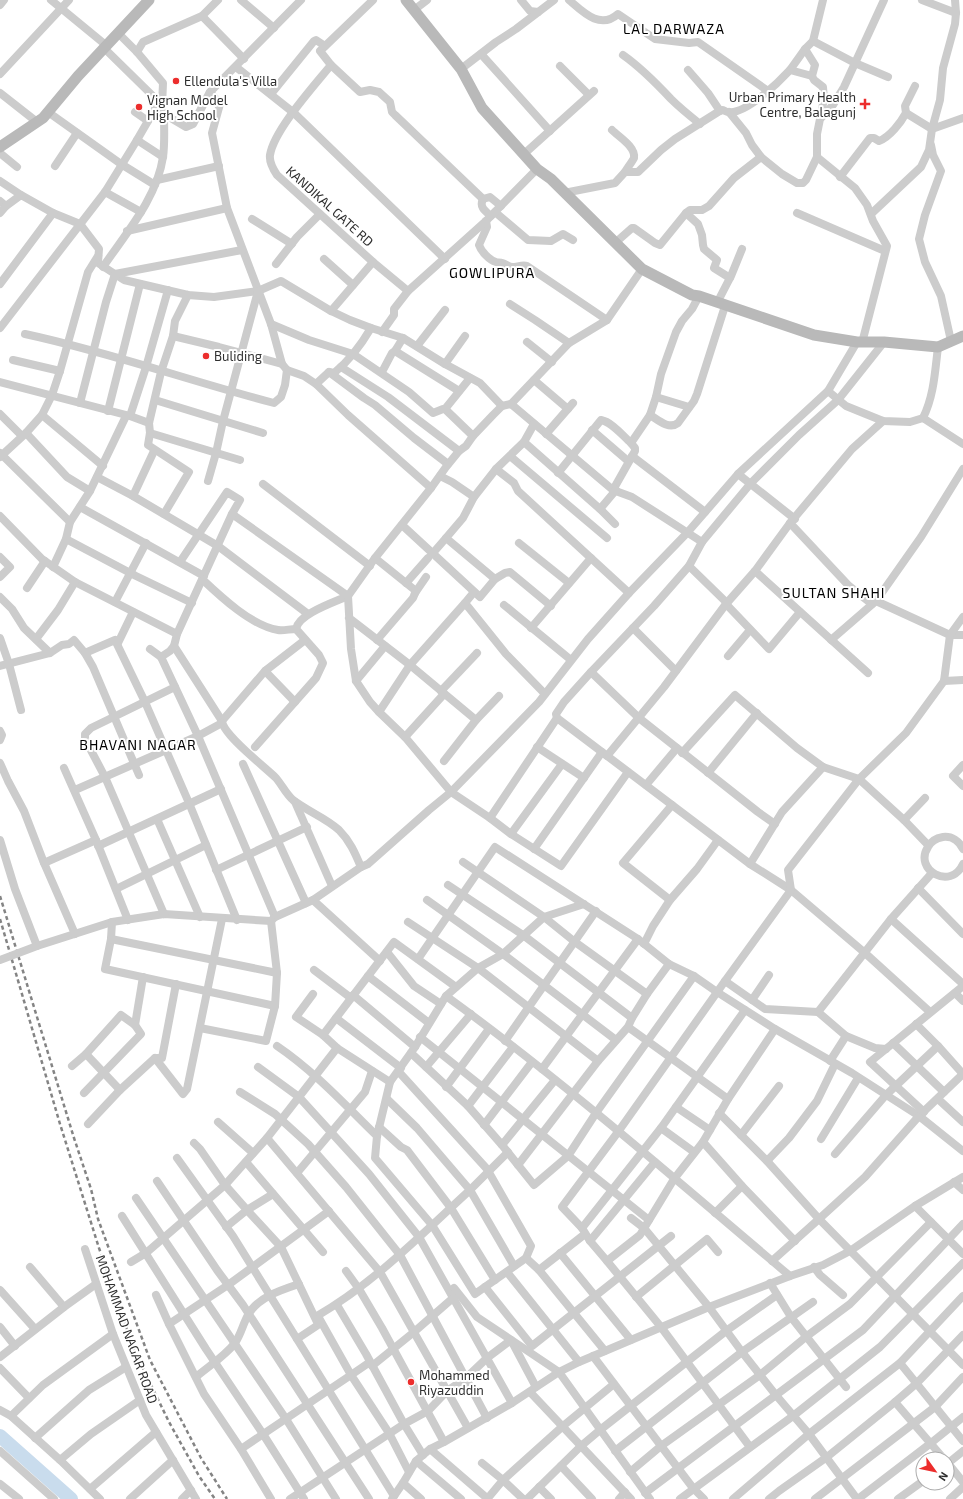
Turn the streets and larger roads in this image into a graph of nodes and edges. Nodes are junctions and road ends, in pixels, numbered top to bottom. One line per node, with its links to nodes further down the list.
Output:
1 (4, 0): 18 (street)
2 (50, 0): 19 (street)
3 (69, 0): 19 (street)
4 (149, 0): 25 (street)
5 (218, 0): 23 (street)
6 (241, 0): 24 (street)
7 (301, 0): 24 (street)
8 (373, 0): 27 (street)
9 (406, 0): 20 (street)
10 (427, 0): 20 (street)
11 (521, 0): 21 (street)
12 (554, 0): 21 (street)
13 (569, 0): 45 (street)
14 (823, 0): 26 (street)
15 (884, 0): 34 (street)
16 (922, 0): 22 (street)
17 (955, 0): 22 (street)
18 (0, 5)
19 (61, 8): 28 (street); 41 (street)
20 (414, 10): 38 (street)
21 (538, 12): 31 (street)
22 (956, 13): 62 (street)
23 (202, 16): 30 (street); 33 (street)
24 (274, 28): 33 (street)
25 (118, 34): 28 (street); 30 (street)
26 (813, 41): 29 (street); 34 (street)
27 (325, 46): 35 (street); 48 (street)
28 (106, 47): 49 (street); 50 (street)
29 (805, 49): 40 (street); 42 (street)
30 (137, 52): 49 (street)
31 (481, 54): 38 (street); 63 (street)
32 (623, 55): 60 (street)
33 (244, 59): 37 (street)
34 (855, 63): 43 (street); 56 (street)
35 (331, 64): 54 (street, KANDIKAL GATE RD); 85 (street)
36 (560, 66): 63 (street)
37 (236, 67): 46 (street); 48 (street)
38 (461, 69): 69 (street)
39 (688, 70): 52 (street)
40 (790, 70): 42 (street); 45 (street)
41 (0, 74)
42 (812, 76): 56 (street)
43 (888, 77)
44 (915, 86): 53 (street)
45 (768, 91): 52 (street)
46 (210, 92): 55 (street); 75 (street)
47 (0, 93): 59 (street)
48 (271, 94): 54 (street)
49 (160, 104): 55 (street); 58 (street)
50 (48, 112): 59 (street); 64 (street)
51 (134, 112): 58 (street)
52 (725, 112): 60 (street); 71 (street)
53 (906, 112): 62 (street); 79 (street)
54 (294, 113): 94 (street, KANDIKAL GATE RD); 108 (street)
55 (164, 114): 70 (street)
56 (821, 117): 72 (street)
57 (963, 118): 62 (street)
58 (148, 121): 65 (street)
59 (37, 122): 67 (street)
60 (700, 124): 78 (street)
61 (612, 130): 78 (street)
62 (932, 130): 66 (street)
63 (550, 131): 69 (street)
64 (77, 133): 73 (street); 74 (street)
65 (138, 140): 70 (street); 73 (street)
66 (931, 145): 95 (street); 137 (street)
67 (0, 147)
68 (0, 153): 76 (street)
69 (524, 154): 77 (street)
70 (163, 157): 81 (street)
71 (761, 157): 72 (street); 92 (street)
72 (817, 157): 79 (street)
73 (121, 164): 81 (street); 82 (street)
74 (55, 166)
75 (219, 166): 81 (street); 88 (street)
76 (17, 167)
77 (537, 169): 83 (street); 87 (street)
78 (625, 172): 83 (street)
79 (840, 177): 95 (street)
80 (0, 182): 84 (street)
81 (156, 183): 89 (street)
82 (105, 192): 89 (street); 98 (street)
83 (564, 193): 101 (street)
84 (21, 195): 86 (street); 91 (street)
85 (483, 199): 87 (street); 96 (street)
86 (3, 204): 90 (street)
87 (501, 206): 96 (street)
88 (228, 208): 99 (street); 104 (street)
89 (141, 212): 99 (street)
90 (0, 213)
91 (52, 213): 98 (street); 115 (street)
92 (686, 213): 101 (street); 114 (street)
93 (797, 213): 105 (street)
94 (320, 214): 102 (street); 109 (street, KANDIKAL GATE RD)
95 (871, 214): 105 (street)
96 (490, 216): 100 (street); 108 (street); 127 (street)
97 (252, 219): 102 (street)
98 (80, 224): 106 (street); 129 (street)
99 (127, 231): 111 (street)
100 (573, 240)
101 (615, 243): 112 (street)
102 (292, 244): 110 (street)
103 (742, 249): 114 (street)
104 (242, 250): 113 (street); 119 (street)
105 (885, 251): 139 (street)
106 (99, 253): 111 (street); 141 (street)
107 (324, 258): 117 (street)
108 (445, 259): 120 (street)
109 (373, 262): 117 (street); 120 (street, KANDIKAL GATE RD)
110 (276, 264)
111 (103, 267): 113 (street)
112 (642, 269): 122 (street); 127 (street)
113 (115, 274): 116 (street); 146 (street)
114 (730, 278): 124 (street)
115 (0, 284)
116 (140, 284): 118 (street); 149 (street)
117 (353, 285): 126 (street)
118 (168, 290): 121 (street); 153 (street)
119 (258, 291): 121 (street); 126 (street); 128 (street); 147 (street)
120 (408, 291): 131 (street)
121 (188, 295): 133 (street)
122 (699, 296): 124 (street); 168 (street)
123 (510, 304): 142 (street)
124 (721, 304): 139 (street); 174 (street)
125 (445, 310): 143 (street)
126 (331, 311): 130 (street)
127 (607, 320): 142 (street)
128 (271, 324): 148 (street); 154 (street)
129 (0, 328)
130 (371, 328): 131 (street); 148 (street)
131 (382, 332): 136 (street)
132 (25, 334): 141 (street)
133 (173, 336): 147 (street); 157 (street)
134 (465, 336): 152 (street)
135 (963, 336): 137 (street)
136 (403, 338): 143 (street); 145 (street)
137 (951, 341): 144 (street)
138 (527, 342): 151 (street)
139 (860, 342): 140 (street); 165 (street)
140 (884, 342): 144 (street); 170 (street)
141 (69, 344): 146 (street); 156 (street)
142 (569, 344): 151 (street)
143 (417, 346): 152 (street)
144 (938, 347): 181 (street)
145 (395, 351): 159 (street); 164 (street)
146 (94, 352): 149 (street); 171 (street)
147 (241, 353): 154 (street); 166 (street)
148 (354, 354): 155 (street); 159 (street)
149 (121, 359): 153 (street); 176 (street)
150 (13, 360): 156 (street)
151 (552, 362): 161 (street)
152 (445, 364): 160 (street)
153 (146, 367): 157 (street); 180 (street)
154 (284, 367): 163 (street); 166 (street)
155 (342, 367): 158 (street); 196 (street)
156 (60, 371): 167 (street)
157 (162, 372): 166 (street); 169 (street)
158 (329, 372): 163 (street); 203 (street)
159 (382, 372): 175 (street)
160 (470, 378): 164 (street); 173 (street)
161 (534, 380): 172 (street); 189 (street)
162 (0, 382): 167 (street)
163 (316, 384): 214 (street)
164 (459, 391): 175 (street)
165 (828, 391): 170 (street); 208 (street)
166 (232, 392): 182 (street)
167 (52, 396): 171 (street); 178 (street)
168 (656, 397): 174 (street); 179 (street)
169 (155, 400): 182 (street); 184 (street)
170 (838, 400): 183 (street); 212 (street)
171 (80, 403): 176 (street)
172 (511, 404): 173 (street); 185 (street)
173 (502, 406): 191 (street)
174 (689, 407): 179 (street)
175 (445, 409): 191 (street)
176 (108, 411): 180 (street)
177 (0, 414): 190 (street)
178 (42, 415): 190 (street); 204 (street)
179 (650, 415): 193 (street)
180 (128, 416): 184 (street); 204 (street)
181 (923, 418): 183 (street); 194 (street)
182 (223, 421): 188 (street); 197 (street)
183 (883, 421): 225 (street)
184 (149, 423): 187 (street)
185 (534, 424): 189 (street); 192 (street)
186 (592, 430): 193 (street); 199 (street); 201 (street)
187 (150, 433): 195 (street); 197 (street)
188 (262, 433)
189 (546, 434): 199 (street)
190 (24, 435): 198 (street); 216 (street)
191 (473, 436): 196 (street)
192 (524, 442): 200 (street); 207 (street)
193 (631, 443): 201 (street)
194 (963, 444)
195 (154, 451): 217 (street); 222 (street)
196 (459, 451): 203 (street)
197 (216, 453): 202 (street); 211 (street)
198 (1, 455): 226 (street)
199 (571, 455): 207 (street); 215 (street)
200 (510, 456): 205 (street); 232 (street)
201 (630, 458): 215 (street); 221 (street)
202 (240, 460)
203 (448, 464): 209 (street)
204 (103, 466): 210 (street)
205 (496, 469): 218 (street); 241 (street)
206 (963, 469): 263 (street)
207 (558, 473): 220 (street)
208 (738, 474): 212 (street); 221 (street)
209 (440, 476): 214 (street); 218 (street)
210 (97, 477): 216 (street); 217 (street)
211 (208, 482)
212 (751, 483): 225 (street); 234 (street)
213 (262, 484): 245 (street)
214 (431, 488): 228 (street)
215 (614, 490): 220 (street); 230 (street)
216 (90, 491): 219 (street)
217 (133, 496): 222 (street)
218 (474, 497): 231 (street)
219 (80, 507): 226 (street); 235 (street)
220 (600, 509): 227 (street)
221 (705, 512): 230 (street)
222 (164, 514): 229 (street)
223 (232, 514): 229 (street); 237 (street); 261 (street)
224 (0, 516): 242 (street)
225 (792, 521): 247 (street); 263 (street)
226 (70, 522): 233 (street)
227 (615, 524)
228 (402, 525): 238 (street); 240 (street)
229 (199, 533): 237 (street); 243 (street)
230 (687, 533): 234 (street); 259 (street)
231 (446, 538): 238 (street); 252 (street)
232 (607, 538)
233 (66, 539): 244 (street); 248 (street)
234 (702, 542): 246 (street)
235 (146, 543): 243 (street); 248 (street)
236 (519, 543): 255 (street)
237 (218, 546): 251 (street); 271 (street)
238 (430, 555): 254 (street); 257 (street)
239 (0, 557): 249 (street)
240 (375, 558): 245 (street); 254 (street)
241 (592, 558): 255 (street); 259 (street)
242 (45, 562): 244 (street); 256 (street)
243 (180, 562): 251 (street)
244 (53, 566): 253 (street)
245 (370, 566): 261 (street)
246 (689, 566): 266 (street); 275 (street)
247 (755, 571): 266 (street); 270 (street)
248 (130, 573): 262 (street); 264 (street)
249 (0, 577)
250 (426, 577): 258 (street)
251 (203, 578): 264 (street); 276 (street)
252 (495, 579): 257 (street); 268 (street)
253 (75, 582): 262 (street); 282 (street)
254 (406, 582): 258 (street)
255 (569, 583): 268 (street)
256 (27, 588)
257 (474, 592): 265 (street)
258 (415, 593): 284 (street)
259 (629, 593): 295 (street)
260 (0, 596): 282 (street)
261 (348, 596): 271 (street); 273 (street)
262 (115, 602): 269 (street)
263 (874, 602): 279 (street); 285 (street)
264 (192, 603): 278 (street)
265 (465, 603): 297 (street); 308 (street)
266 (727, 603): 277 (street); 300 (street)
267 (504, 605): 274 (street)
268 (551, 606): 274 (street)
269 (133, 612): 278 (street); 286 (street)
270 (800, 612): 277 (street); 285 (street)
271 (308, 614): 276 (street)
272 (963, 617): 279 (street)
273 (349, 618): 284 (street); 303 (street)
274 (531, 628): 295 (street)
275 (633, 628): 300 (street); 301 (street)
276 (296, 629): 283 (street)
277 (750, 630): 293 (street)
278 (177, 634): 287 (street)
279 (950, 635): 280 (street); 305 (street)
280 (963, 635)
281 (0, 638): 296 (street)
282 (36, 639): 290 (street)
283 (305, 640): 299 (street); 311 (street)
284 (378, 640): 288 (street)
285 (831, 640): 302 (street)
286 (118, 643): 291 (street); 310 (street)
287 (174, 646): 294 (street); 319 (street)
288 (385, 646): 297 (street); 303 (street)
289 (150, 649): 294 (street)
290 (50, 653): 291 (street); 296 (street)
291 (86, 653): 315 (street)
292 (477, 653): 307 (street)
293 (728, 656)
294 (161, 657): 306 (street)
295 (570, 660): 308 (street)
296 (9, 664): 298 (street); 312 (street)
297 (410, 665): 307 (street); 313 (street)
298 (0, 666)
299 (265, 671): 311 (street); 319 (street)
300 (676, 671): 317 (street)
301 (591, 672): 316 (street); 317 (street)
302 (868, 673)
303 (356, 680): 313 (street)
304 (963, 680): 305 (street)
305 (944, 681): 342 (street)
306 (175, 687): 310 (street); 321 (street)
307 (443, 693): 318 (street); 322 (street)
308 (545, 694): 347 (street)
309 (499, 696): 318 (street)
310 (145, 702): 315 (street); 326 (street)
311 (295, 702): 324 (street)
312 (21, 710)
313 (379, 712): 322 (street)
314 (757, 713): 327 (street); 335 (street); 338 (street)
315 (114, 717): 331 (street); 340 (street)
316 (557, 718): 325 (street); 328 (street)
317 (639, 718): 327 (street); 328 (street)
318 (476, 720): 329 (street)
319 (222, 722): 321 (street); 349 (street)
320 (0, 731): 323 (street)
321 (198, 736): 326 (street); 345 (street)
322 (405, 737): 347 (street)
323 (0, 740)
324 (255, 747)
325 (537, 747): 333 (street); 353 (street)
326 (166, 750): 331 (street); 350 (street)
327 (680, 750): 338 (street); 343 (street)
328 (604, 754): 337 (street); 341 (street)
329 (444, 761)
330 (0, 763): 369 (street)
331 (134, 764): 339 (street); 340 (street)
332 (244, 764): 361 (street)
333 (562, 764): 341 (street); 358 (street)
334 (963, 765): 344 (street)
335 (823, 767): 342 (street); 355 (street)
336 (64, 768): 346 (street)
337 (628, 772): 343 (street); 366 (street)
338 (708, 773): 355 (street)
339 (139, 775)
340 (105, 777): 346 (street); 357 (street)
341 (584, 778): 366 (street)
342 (859, 779): 354 (street); 382 (street)
343 (646, 786): 351 (street)
344 (963, 786)
345 (221, 789): 350 (street); 367 (street)
346 (74, 790): 362 (street)
347 (451, 792): 353 (street); 372 (street)
348 (925, 798): 354 (street)
349 (295, 802): 356 (street); 372 (street)
350 (189, 803): 352 (street); 364 (street)
351 (672, 805): 360 (street); 385 (street)
352 (157, 818): 357 (street); 368 (street)
353 (490, 818): 358 (street)
354 (904, 820): 365 (street)
355 (775, 824): 371 (street)
356 (307, 827): 361 (street); 379 (street)
357 (128, 832): 362 (street); 377 (street)
358 (512, 834): 366 (street)
359 (0, 840): 407 (street)
360 (718, 840): 371 (street); 385 (street)
361 (278, 841): 367 (street); 386 (street)
362 (97, 843): 369 (street); 381 (street)
363 (962, 843): 365 (street)
364 (206, 845): 368 (street); 373 (street)
365 (928, 845): 376 (street)
366 (534, 849)
367 (249, 855): 373 (street); 394 (street)
368 (176, 860): 377 (street); 391 (street)
369 (44, 862): 400 (street)
370 (463, 862): 375 (street)
371 (750, 864): 382 (street)
372 (361, 867): 379 (street)
373 (216, 870): 397 (street)
374 (962, 870): 376 (street)
375 (478, 872): 383 (street); 387 (street); 392 (street)
376 (932, 873): 380 (street)
377 (147, 874): 381 (street); 389 (street)
378 (448, 885): 383 (street)
379 (332, 886): 386 (street)
380 (918, 888): 395 (street); 401 (street)
381 (116, 889): 396 (street)
382 (791, 890): 409 (street); 425 (street)
383 (462, 894): 390 (street); 402 (street)
384 (427, 900): 390 (street)
385 (670, 900): 406 (street)
386 (310, 901): 394 (street); 414 (street)
387 (584, 904): 388 (street); 392 (street)
388 (596, 912): 405 (street); 406 (street)
389 (164, 914): 391 (street); 396 (street)
390 (448, 915): 403 (street); 410 (street)
391 (200, 917): 393 (street)
392 (544, 917): 402 (street); 405 (street)
393 (222, 919): 397 (street); 411 (street)
394 (273, 919): 397 (street); 420 (street)
395 (891, 919): 409 (street); 427 (street)
396 (128, 920): 398 (street)
397 (237, 920)
398 (112, 922): 400 (street); 404 (street)
399 (408, 922): 403 (street)
400 (75, 934): 407 (street)
401 (963, 934)
402 (523, 935): 410 (street); 415 (street)
403 (433, 938): 412 (street); 417 (street)
404 (111, 939): 411 (street); 424 (street)
405 (575, 942): 415 (street); 419 (street)
406 (641, 942): 416 (street); 419 (street)
407 (37, 946): 413 (street, bridge)
408 (387, 952): 412 (street); 414 (street); 440 (street)
409 (865, 953): 444 (street); 445 (street)
410 (503, 954): 417 (street); 428 (street)
411 (214, 959): 420 (street); 430 (street)
412 (418, 959): 429 (street)
413 (0, 960)
414 (380, 961): 422 (street)
415 (560, 963): 428 (street); 431 (street)
416 (669, 964): 423 (street); 435 (street)
417 (478, 968): 429 (street); 442 (street)
418 (314, 970): 437 (street)
419 (614, 970): 431 (street); 435 (street)
420 (277, 972): 441 (street)
421 (769, 975): 438 (street)
422 (368, 976): 437 (street); 450 (street)
423 (694, 976): 432 (street); 463 (street)
424 (143, 977): 426 (street); 452 (street)
425 (725, 981): 432 (street); 438 (street)
426 (176, 984): 430 (street); 473 (street)
427 (963, 985): 433 (street)
428 (544, 986): 442 (street); 447 (street)
429 (456, 987): 436 (street)
430 (207, 991): 441 (street); 454 (street)
431 (598, 992): 447 (street); 449 (street)
432 (717, 992): 443 (street); 474 (street)
433 (954, 993): 439 (street); 445 (street)
434 (313, 994): 457 (street)
435 (647, 994): 449 (street)
436 (446, 996): 440 (street); 446 (street)
437 (352, 997): 448 (street); 470 (street)
438 (752, 1000): 444 (street)
439 (963, 1001)
440 (441, 1004): 450 (street)
441 (275, 1006): 454 (street)
442 (529, 1007): 458 (street); 462 (street)
443 (745, 1010): 456 (street); 489 (street)
444 (818, 1012): 459 (street)
445 (930, 1012): 451 (street)
446 (471, 1014): 455 (street); 471 (street)
447 (581, 1014): 458 (street); 461 (street)
448 (336, 1018): 457 (street); 483 (street)
449 (632, 1018): 453 (street)
450 (429, 1023): 460 (street)
451 (916, 1024): 464 (street); 466 (street)
452 (135, 1025): 472 (street); 486 (street)
453 (628, 1027): 461 (street); 463 (street)
454 (200, 1028): 473 (street)
455 (489, 1029): 462 (street); 482 (street)
456 (775, 1029): 477 (street); 505 (street)
457 (323, 1035): 468 (street)
458 (565, 1036): 475 (street); 484 (street)
459 (846, 1036): 469 (street); 477 (street)
460 (420, 1037): 470 (street); 471 (street)
461 (616, 1040): 475 (street)
462 (505, 1041): 467 (street)
463 (647, 1041): 474 (street); 511 (street)
464 (894, 1043): 469 (street); 478 (street)
465 (277, 1046): 488 (street)
466 (938, 1046): 478 (street); 487 (street)
467 (513, 1047): 476 (street); 493 (street)
468 (337, 1048): 485 (street); 488 (street)
469 (886, 1049): 495 (street)
470 (413, 1050): 481 (street); 483 (street)
471 (439, 1052): 481 (street); 482 (street)
472 (86, 1054): 479 (street); 486 (street)
473 (155, 1058): 497 (street)
474 (670, 1058): 489 (street); 524 (street)
475 (598, 1061): 501 (street)
476 (532, 1062): 484 (street); 507 (street)
477 (833, 1063): 490 (street); 543 (street)
478 (916, 1065): 495 (street); 499 (street)
479 (72, 1066)
480 (258, 1067): 503 (street)
481 (426, 1067): 496 (street)
482 (460, 1068): 493 (street); 496 (street)
483 (399, 1069): 492 (street); 548 (street)
484 (542, 1069): 491 (street)
485 (372, 1071): 492 (street); 510 (street)
486 (104, 1073): 497 (street); 500 (street)
487 (963, 1074): 499 (street)
488 (315, 1076): 503 (street); 510 (street)
489 (698, 1077): 505 (street); 509 (street)
490 (858, 1078): 502 (street); 529 (street)
491 (555, 1080): 501 (street); 514 (street)
492 (390, 1082): 504 (street)
493 (483, 1086): 507 (street); 508 (street)
494 (779, 1086): 526 (street)
495 (896, 1086): 502 (street); 513 (street)
496 (446, 1087): 508 (street)
497 (120, 1090): 518 (street)
498 (240, 1092): 515 (street)
499 (944, 1092): 506 (street)
500 (84, 1093)
501 (573, 1095): 511 (street); 525 (street)
502 (886, 1095): 513 (street); 539 (street)
503 (299, 1097): 515 (street); 523 (street)
504 (387, 1099): 520 (street); 558 (street)
505 (728, 1099): 512 (street)
506 (938, 1099): 513 (street); 517 (street)
507 (502, 1101): 514 (street); 519 (street)
508 (468, 1106): 519 (street)
509 (676, 1107): 521 (street); 522 (street)
510 (350, 1110): 523 (street); 527 (street)
511 (596, 1113): 524 (street); 540 (street)
512 (720, 1114): 522 (street); 526 (street)
513 (922, 1114): 534 (street); 571 (street)
514 (524, 1118): 525 (street); 532 (street)
515 (281, 1120): 528 (street); 535 (street)
516 (218, 1122): 538 (street)
517 (963, 1122)
518 (88, 1124)
519 (484, 1125): 532 (street)
520 (379, 1127): 527 (street); 565 (street)
521 (661, 1128): 533 (street); 537 (street)
522 (710, 1130): 531 (street)
523 (331, 1131): 535 (street); 550 (street)
524 (618, 1132): 533 (street); 547 (street)
525 (542, 1134): 540 (street); 546 (street)
526 (741, 1135): 543 (street)
527 (377, 1136): 542 (street)
528 (267, 1138): 538 (street); 549 (street)
529 (821, 1139)
530 (194, 1142): 555 (street)
531 (703, 1142): 537 (street); 556 (street)
532 (502, 1145): 536 (street)
533 (642, 1151): 545 (street); 557 (street)
534 (963, 1151)
535 (315, 1152): 549 (street); 596 (street)
536 (508, 1152): 546 (street); 548 (street)
537 (694, 1152): 552 (street)
538 (253, 1153): 544 (street)
539 (835, 1154)
540 (568, 1156): 546 (street); 547 (street)
541 (176, 1158): 563 (street)
542 (374, 1158): 550 (street); 576 (street)
543 (767, 1161): 571 (street)
544 (246, 1162): 555 (street); 560 (street)
545 (655, 1162): 552 (street); 562 (street)
546 (518, 1165)
547 (587, 1171): 557 (street); 580 (street)
548 (488, 1172): 558 (street); 597 (street)
549 (297, 1173): 567 (street)
550 (370, 1174): 582 (street)
551 (963, 1177): 554 (street)
552 (674, 1179): 568 (street); 573 (street)
553 (157, 1181): 572 (street)
554 (954, 1182): 559 (street); 564 (street)
555 (225, 1184): 563 (street); 566 (street)
556 (742, 1186): 568 (street); 586 (street)
557 (612, 1189): 562 (street); 580 (street)
558 (470, 1190): 565 (street); 604 (street)
559 (963, 1190)
560 (273, 1194): 566 (street); 579 (street)
561 (136, 1198): 583 (street)
562 (624, 1199): 573 (street); 585 (street)
563 (207, 1200): 572 (street); 577 (street)
564 (915, 1206): 574 (street); 590 (street)
565 (450, 1208): 576 (street); 614 (street)
566 (247, 1210): 577 (street); 588 (street)
567 (329, 1212): 579 (street); 609 (street)
568 (715, 1213): 599 (street)
569 (122, 1216): 593 (street)
570 (631, 1218): 578 (street)
571 (819, 1219): 586 (street); 590 (street)
572 (184, 1220): 583 (street); 618 (street)
573 (649, 1220): 578 (street)
574 (931, 1222): 584 (street); 613 (street)
575 (963, 1224): 584 (street)
576 (432, 1225): 582 (street); 619 (street)
577 (226, 1227): 603 (street)
578 (644, 1228): 587 (street); 598 (street)
579 (304, 1230): 588 (street); 591 (street)
580 (583, 1231): 585 (street); 594 (street)
581 (671, 1236): 587 (street)
582 (419, 1237): 596 (street); 631 (street)
583 (163, 1238): 593 (street); 632 (street)
584 (948, 1239): 595 (street); 626 (street)
585 (590, 1241): 598 (street)
586 (794, 1241): 599 (street)
587 (658, 1246): 602 (street); 611 (street)
588 (281, 1247): 603 (street); 616 (street)
589 (84, 1249): 615 (street, MOHAMMAD NAGAR ROAD)
590 (850, 1250): 606 (street); 613 (street)
591 (323, 1252)
592 (718, 1252): 602 (street)
593 (146, 1253): 600 (street); 637 (street)
594 (560, 1253): 607 (street); 628 (street)
595 (963, 1254)
596 (400, 1255): 609 (street); 641 (street)
597 (526, 1258): 604 (street); 607 (street)
598 (607, 1261): 611 (street)
599 (772, 1261): 612 (street)
600 (131, 1262)
601 (963, 1263): 640 (street)
602 (674, 1265): 630 (street); 636 (street)
603 (252, 1266): 618 (street); 627 (street)
604 (514, 1266): 610 (street)
605 (30, 1267): 635 (street)
606 (814, 1267): 612 (street); 625 (street)
607 (539, 1270): 639 (street)
608 (346, 1271): 620 (street)
609 (380, 1272): 620 (street); 650 (street)
610 (506, 1272): 614 (street); 648 (street)
611 (619, 1276): 628 (street); 630 (street)
612 (790, 1276): 617 (street)
613 (877, 1278): 626 (street); 654 (street)
614 (494, 1280): 619 (street)
615 (96, 1284): 635 (street); 652 (street, MOHAMMAD NAGAR ROAD)
616 (299, 1284): 627 (street); 643 (street)
617 (770, 1284): 624 (street); 636 (street)
618 (228, 1285): 632 (street); 638 (street)
619 (485, 1287): 648 (street)
620 (359, 1288): 634 (street); 660 (street)
621 (454, 1288): 656 (street)
622 (0, 1290): 647 (street)
623 (156, 1295): 644 (street)
624 (777, 1295): 642 (street); 649 (street)
625 (843, 1295)
626 (894, 1295): 640 (street); 667 (street)
627 (270, 1296): 638 (street); 655 (street)
628 (596, 1296): 639 (street); 657 (street)
629 (963, 1296): 651 (street)
630 (636, 1297): 646 (street)
631 (453, 1298): 641 (street); 666 (street)
632 (206, 1300): 637 (street); 658 (street)
633 (813, 1302): 642 (street)
634 (337, 1304): 643 (street); 672 (street)
635 (64, 1307): 647 (street)
636 (709, 1308): 646 (street); 649 (street)
637 (184, 1314): 644 (street); 668 (street)
638 (248, 1314): 658 (street); 695 (street)
639 (573, 1314): 648 (street); 662 (street)
640 (913, 1314): 651 (street); 682 (street)
641 (433, 1316): 650 (street); 681 (street)
642 (791, 1317): 654 (street); 663 (street)
643 (318, 1320): 655 (street); 677 (street)
644 (169, 1324): 679 (street)
645 (0, 1327): 659 (street)
646 (661, 1327): 657 (street); 670 (street)
647 (36, 1329): 659 (street)
648 (553, 1330): 669 (street)
649 (726, 1331): 663 (street); 670 (street)
650 (414, 1332): 660 (street); 689 (street)
651 (930, 1332): 661 (street); 671 (street)
652 (113, 1334): 674 (street, MOHAMMAD NAGAR ROAD); 691 (street)
653 (963, 1335): 661 (street)
654 (806, 1336): 667 (street); 678 (street)
655 (297, 1339): 688 (street)
656 (511, 1340): 666 (street); 676 (street); 687 (street)
657 (631, 1340): 662 (street)
658 (235, 1343): 668 (street); 706 (street)
659 (15, 1346): 665 (street)
660 (394, 1350): 672 (street); 701 (street)
661 (948, 1350): 673 (street); 684 (street)
662 (605, 1351): 664 (street)
663 (742, 1352): 678 (street); 683 (street)
664 (592, 1356): 669 (street); 685 (street)
665 (0, 1357)
666 (487, 1358): 681 (street); 694 (street)
667 (824, 1358): 682 (street); 690 (street)
668 (215, 1361): 679 (street); 717 (street)
669 (579, 1362): 676 (street)
670 (686, 1362): 683 (street); 697 (street)
671 (900, 1363): 684 (street); 718 (street)
672 (371, 1364): 677 (street); 707 (street)
673 (963, 1365)
674 (126, 1367): 692 (street, MOHAMMAD NAGAR ROAD); 719 (street)
675 (0, 1368): 691 (street)
676 (559, 1372): 687 (street); 699 (street)
677 (351, 1374): 688 (street); 716 (street)
678 (760, 1375): 690 (street); 696 (street)
679 (196, 1377): 726 (street)
680 (963, 1377): 698 (street)
681 (466, 1378): 689 (street); 705 (street)
682 (840, 1379): 686 (street); 703 (street)
683 (702, 1383): 696 (street); 711 (street)
684 (917, 1383): 693 (street); 698 (street)
685 (614, 1384): 697 (street); 699 (street)
686 (846, 1387)
687 (533, 1389): 694 (street); 710 (street)
688 (329, 1390): 695 (street); 728 (street)
689 (448, 1391): 701 (street); 713 (street)
690 (775, 1394): 703 (street); 708 (street)
691 (29, 1398): 702 (street)
692 (140, 1400): 715 (street, MOHAMMAD NAGAR ROAD); 734 (street)
693 (896, 1402): 709 (street); 733 (street)
694 (512, 1403): 705 (street)
695 (307, 1404): 706 (street); 737 (street)
696 (718, 1404): 708 (street); 724 (street)
697 (630, 1405): 711 (street); 714 (street)
698 (935, 1407): 709 (street); 712 (street)
699 (585, 1408): 710 (street); 714 (street)
700 (0, 1410): 702 (street)
701 (428, 1411): 707 (street); 721 (street)
702 (11, 1416): 719 (street)
703 (793, 1416): 718 (street); 725 (street)
704 (963, 1416): 712 (street)
705 (487, 1418): 713 (street)
706 (286, 1419): 717 (street); 745 (street)
707 (404, 1424): 716 (street); 732 (street)
708 (734, 1425): 725 (street); 740 (street)
709 (914, 1425): 722 (street); 744 (street)
710 (563, 1426): 723 (street); 746 (street)
711 (647, 1427): 724 (street); 730 (street)
712 (952, 1427): 720 (street); 722 (street)
713 (468, 1428): 721 (street)
714 (600, 1430): 723 (street); 730 (street)
715 (156, 1432): 735 (street, MOHAMMAD NAGAR ROAD); 754 (street)
716 (389, 1433): 728 (street); 741 (street)
717 (263, 1434): 726 (street); 757 (street)
718 (809, 1434): 733 (street); 781 (street)
719 (35, 1438): 734 (street)
720 (963, 1441)
721 (444, 1442): 727 (street)
722 (931, 1443): 731 (street); 784 (street)
723 (582, 1446): 739 (street); 756 (street)
724 (661, 1446): 740 (street); 742 (street)
725 (750, 1447): 753 (street)
726 (241, 1449): 766 (street)
727 (430, 1449): 732 (street); 772 (street)
728 (365, 1450): 737 (street); 759 (street)
729 (0, 1451): 761 (street)
730 (615, 1451): 742 (street)
731 (937, 1451)
732 (423, 1454): 736 (street)
733 (827, 1457): 744 (street); 782 (street)
734 (60, 1460): 754 (street)
735 (173, 1460): 755 (street, MOHAMMAD NAGAR ROAD); 763 (street)
736 (416, 1461): 741 (street); 771 (street)
737 (346, 1462): 745 (street); 769 (street)
738 (482, 1463): 746 (street)
739 (561, 1466): 752 (street); 776 (street)
740 (678, 1467): 753 (street); 758 (street)
741 (409, 1472): 748 (street)
742 (630, 1472): 758 (street)
743 (955, 1473): 747 (street)
744 (842, 1477): 783 (street); 784 (street)
745 (322, 1478): 757 (street); 768 (street)
746 (503, 1480): 772 (street); 773 (street)
747 (963, 1482)
748 (403, 1483): 759 (street); 770 (street)
749 (0, 1484): 760 (street)
750 (915, 1487): 785 (street)
751 (963, 1487): 786 (street)
752 (539, 1488): 774 (street); 775 (street)
753 (693, 1488): 779 (street); 780 (street)
754 (90, 1489): 762 (street)
755 (191, 1490): 764 (street); 765 (street, MOHAMMAD NAGAR ROAD)
756 (625, 1492): 777 (street); 778 (street)
757 (302, 1496): 767 (street)
758 (648, 1496)
759 (393, 1497)
760 (19, 1499)
761 (54, 1499)
762 (100, 1499)
763 (130, 1499)
764 (182, 1499)
765 (196, 1499)
766 (271, 1499)
767 (290, 1499)
768 (336, 1499)
769 (369, 1499)
770 (421, 1499)
771 (461, 1499)
772 (488, 1499)
773 (523, 1499)
774 (527, 1499)
775 (551, 1499)
776 (592, 1499)
777 (619, 1499)
778 (631, 1499)
779 (680, 1499)
780 (704, 1499)
781 (733, 1499)
782 (770, 1499)
783 (815, 1499)
784 (858, 1499)
785 (898, 1499)
786 (950, 1499)

